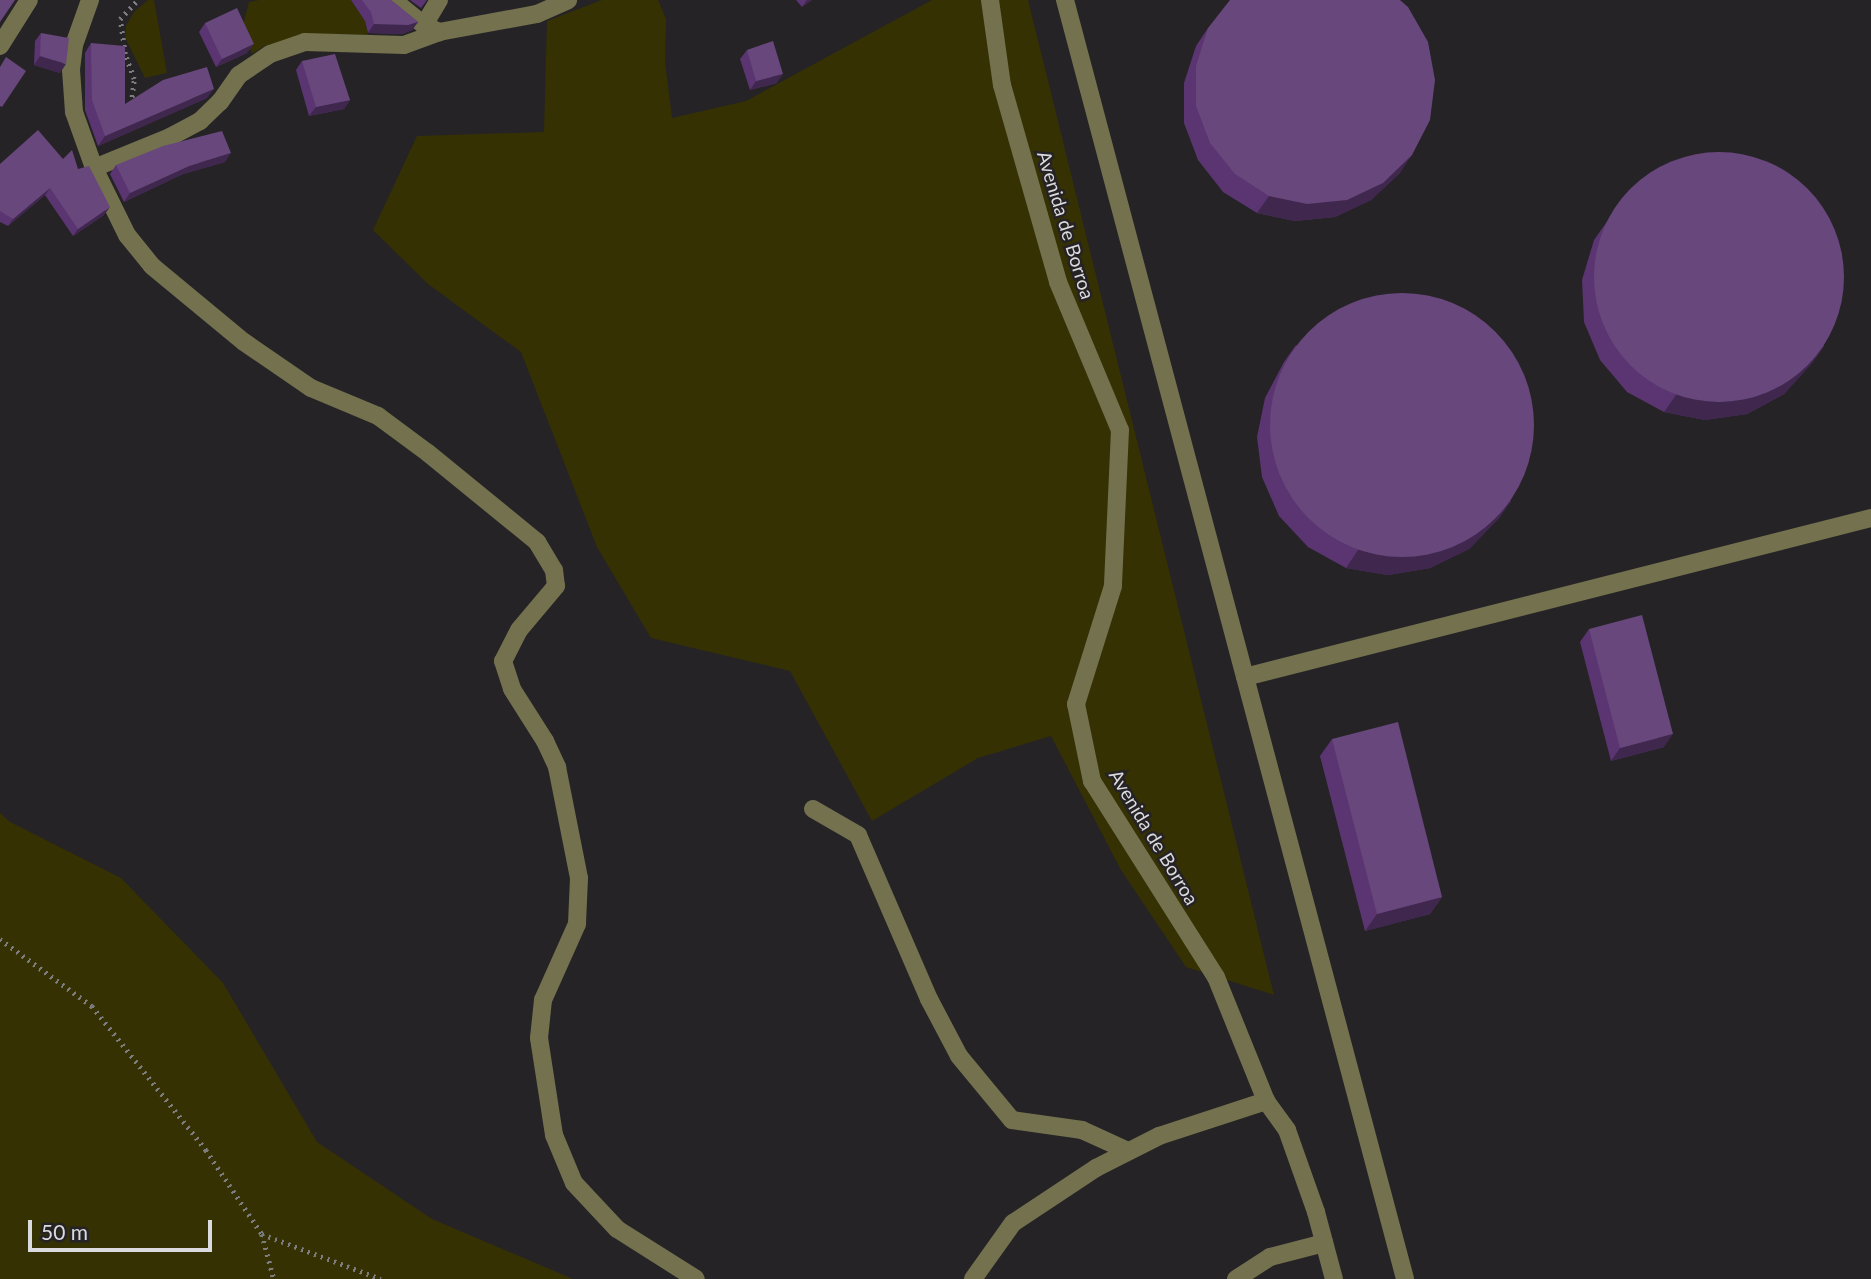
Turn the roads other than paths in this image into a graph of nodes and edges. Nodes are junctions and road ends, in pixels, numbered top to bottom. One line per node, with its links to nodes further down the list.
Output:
1 (29, 0): 9 (street)
2 (90, 0): 10 (street)
3 (393, 0): 8 (street)
4 (439, 0): 8 (street)
5 (568, 0): 8 (street)
6 (990, 0): 14 (street, Avenida de Borroa)
7 (1065, 0): 12 (street)
8 (431, 29): 10 (street)
9 (0, 46)
10 (94, 168): 17 (street)
11 (1871, 518): 12 (street)
12 (1245, 677): 21 (street)
13 (813, 809): 15 (street)
14 (1266, 1101): 15 (street); 16 (street, Avenida de Borroa)
15 (1128, 1151): 18 (street)
16 (1324, 1243): 19 (street); 20 (street, Avenida de Borroa)
17 (695, 1279)
18 (974, 1279)
19 (1236, 1279)
20 (1334, 1279)
21 (1405, 1279)

